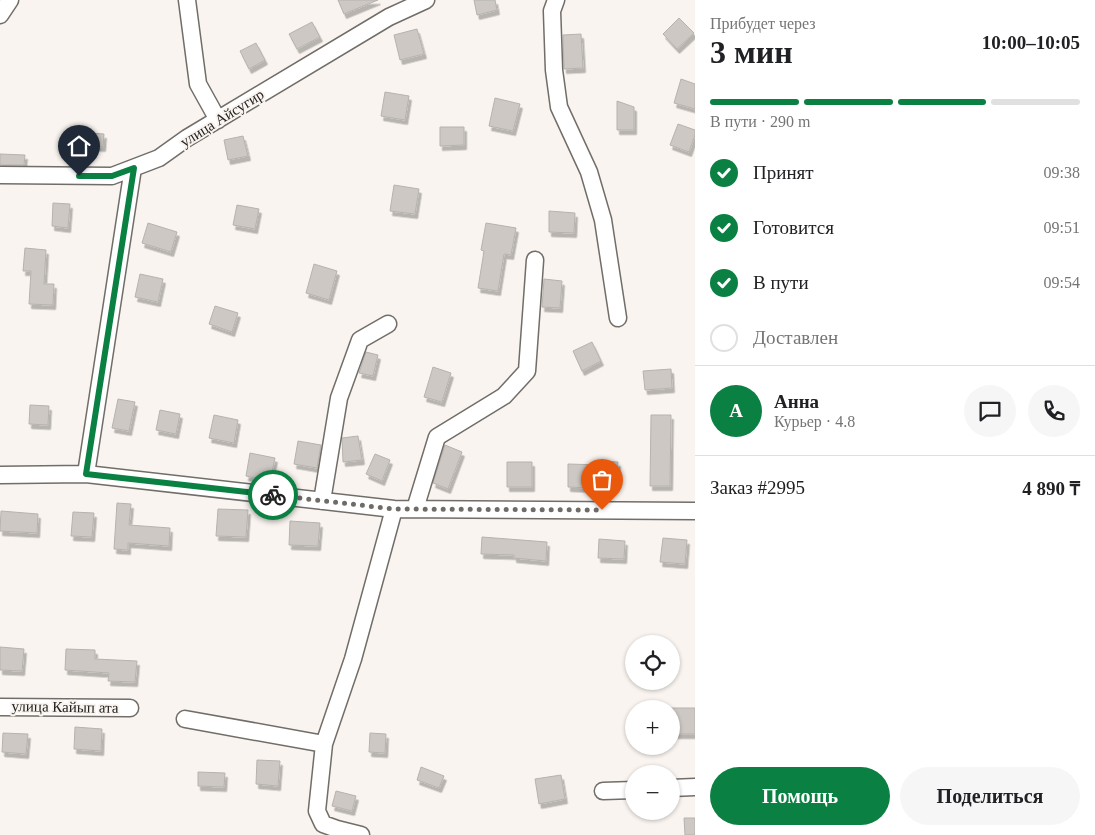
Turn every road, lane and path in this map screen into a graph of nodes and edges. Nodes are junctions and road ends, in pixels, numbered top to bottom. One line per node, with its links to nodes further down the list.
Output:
1 (10, 0): 5 (street)
2 (187, 0): 6 (street)
3 (426, 0): 6 (street, улица Айсугир)
4 (556, 0): 10 (street)
5 (0, 15)
6 (218, 120): 7 (street, улица Айсугир)
7 (134, 168): 8 (street, улица Айсугир); 12 (street)
8 (0, 175)
9 (535, 260): 16 (street)
10 (618, 318)
11 (388, 324): 14 (street)
12 (86, 474): 13 (street); 14 (street)
13 (0, 475)
14 (322, 501): 15 (street)
15 (394, 509): 16 (street); 21 (street)
16 (415, 510): 17 (street)
17 (695, 511)
18 (0, 707): 19 (street, улица Кайып ата)
19 (130, 708)
20 (185, 718): 21 (street)
21 (324, 744): 26 (street)
22 (695, 787): 23 (street)
23 (680, 788)
24 (625, 790): 25 (street)
25 (603, 791)
26 (322, 829): 27 (street)
27 (361, 835)

